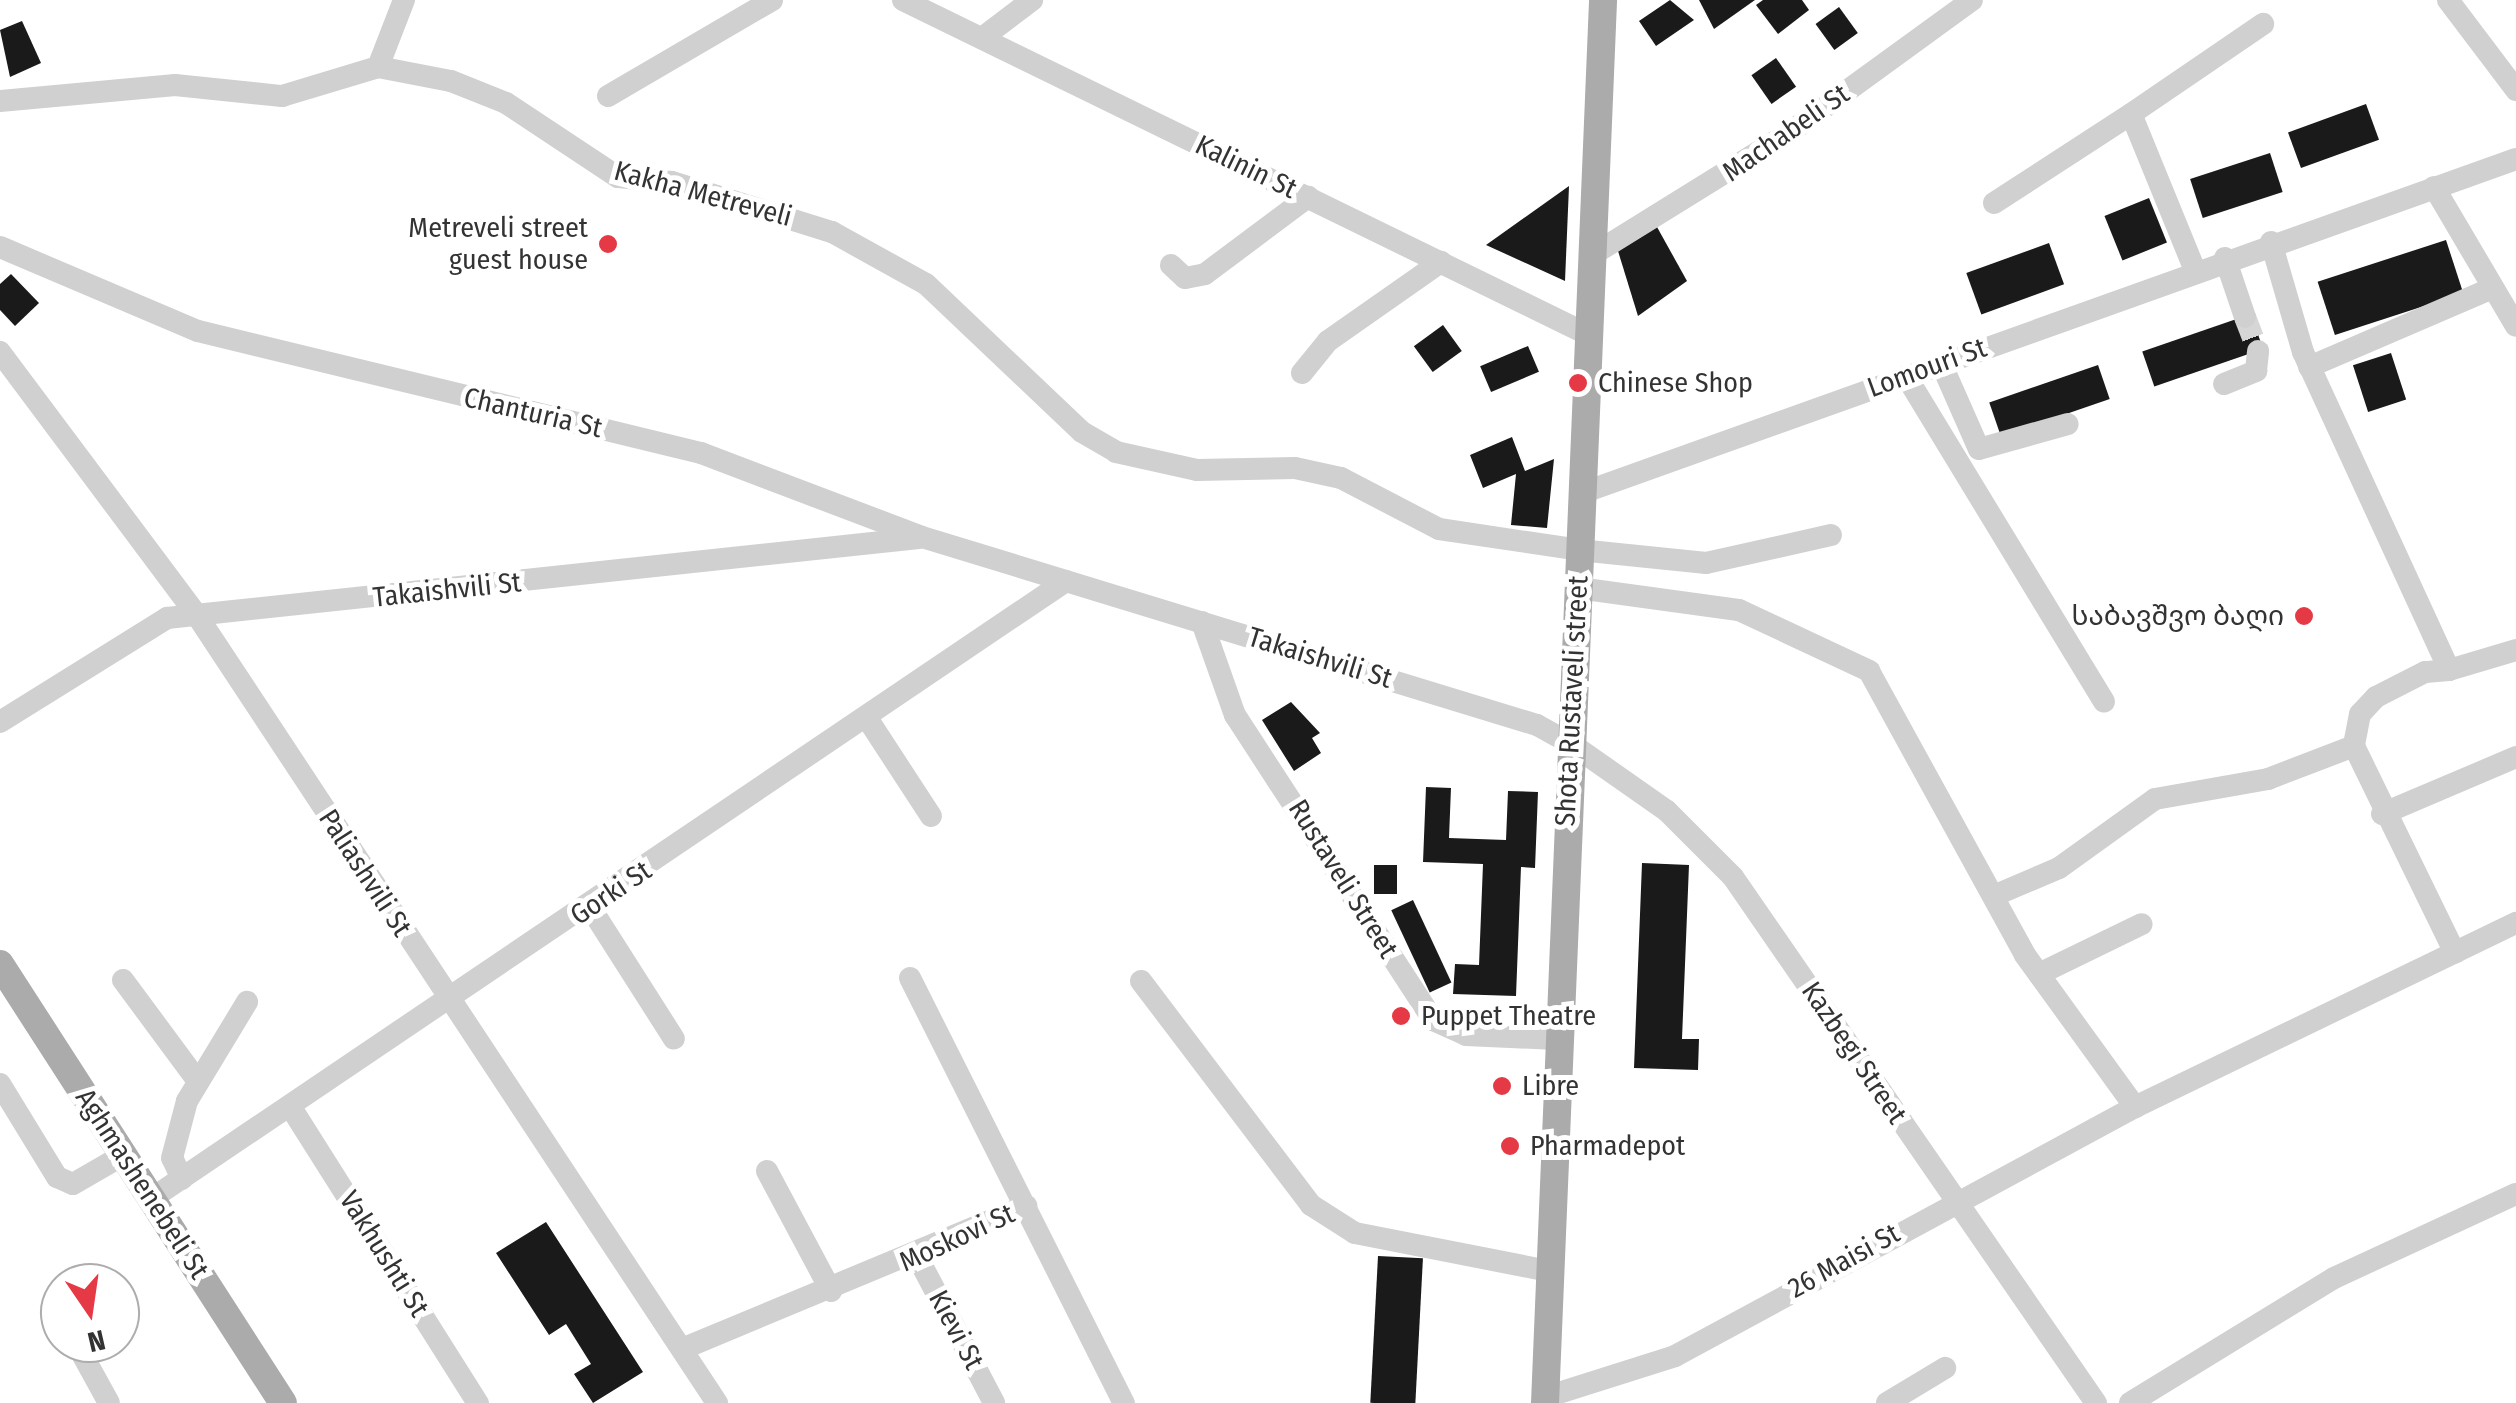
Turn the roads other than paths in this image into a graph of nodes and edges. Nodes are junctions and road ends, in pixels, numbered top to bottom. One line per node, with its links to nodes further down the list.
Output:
1 (404, 0): 10 (street)
2 (772, 0): 12 (street)
3 (904, 0): 9 (street, Kalinin St)
4 (1032, 0): 9 (street)
5 (1604, 0): 21 (main road, Shota Rustaveli street)
6 (1972, 0): 21 (street, Machabeli St)
7 (2448, 0): 11 (street)
8 (2263, 24): 14 (street)
9 (982, 38): 17 (street, Kalinin St)
10 (378, 67): 13 (street); 41 (street, Kakha Metreveli)
11 (2516, 90)
12 (608, 96)
13 (0, 101)
14 (2131, 114): 18 (street); 25 (street)
15 (2516, 159): 16 (street, Lomouri St)
16 (2434, 187): 19 (street, Lomouri St); 26 (street)
17 (1308, 197): 23 (street, Kalinin St); 24 (street)
18 (1994, 203)
19 (2271, 242): 22 (street, Lomouri St); 33 (street)
20 (0, 246): 40 (street, Chanturia St)
21 (1592, 254): 29 (main road, Shota Rustaveli street)
22 (2225, 258): 25 (street, Lomouri St); 27 (street)
23 (1441, 262): 29 (street, Kalinin St); 34 (street)
24 (1171, 264)
25 (2194, 268): 32 (street, Lomouri St)
26 (2490, 289): 28 (street); 33 (street)
27 (2244, 317)
28 (2516, 326)
29 (1590, 334): 38 (main road, Shota Rustaveli street)
30 (2258, 351): 36 (street)
31 (0, 352): 44 (street, Paliashvili St)
32 (1942, 363): 35 (street, Lomouri St); 37 (street)
33 (2309, 367): 47 (street)
34 (1302, 374)
35 (1906, 376): 38 (street, Lomouri St); 48 (street)
36 (2224, 384)
37 (2068, 424)
38 (1582, 492): 41 (main road, Shota Rustaveli street)
39 (1831, 535): 41 (street, Kakha Metreveli)
40 (922, 537): 42 (street, Chanturia St); 44 (street, Takaishvili St)
41 (1579, 550): 43 (main road, Shota Rustaveli street)
42 (1066, 582): 45 (street, Takaishvili St); 49 (street, Gorki St)
43 (1578, 588): 51 (main road, Shota Rustaveli street); 56 (street)
44 (198, 617): 50 (street, Takaishvili St); 67 (street, Paliashvili St)
45 (1202, 622): 51 (street, Takaishvili St); 69 (street, Rustaveli Street)
46 (2516, 650): 47 (street)
47 (2449, 670): 52 (street)
48 (2104, 702)
49 (867, 718): 55 (street); 57 (street, Gorki St)
50 (0, 722)
51 (1570, 743): 69 (main road, Shota Rustaveli street); 79 (street, Kazbegi Street)
52 (2354, 746): 54 (street); 56 (street)
53 (2516, 758): 54 (street)
54 (2382, 814): 60 (street)
55 (931, 816)
56 (1998, 894): 62 (street)
57 (590, 907): 67 (street, Gorki St); 68 (street)
58 (2516, 923): 60 (street, 26 Maisi St)
59 (2142, 924): 62 (street)
60 (2454, 954): 73 (street, 26 Maisi St)
61 (0, 964): 74 (main road, Aghmashenebeli St)
62 (2038, 974): 73 (street)
63 (910, 978): 80 (street)
64 (123, 980): 70 (street)
65 (1141, 982): 82 (street)
66 (247, 1002): 70 (street)
67 (450, 1003): 72 (street, Gorki St); 84 (street, Paliashvili St)
68 (674, 1039)
69 (1556, 1039): 82 (main road, Shota Rustaveli street)
70 (197, 1080): 76 (street)
71 (0, 1084): 74 (street)
72 (290, 1106): 76 (street, Gorki St); 90 (street, Vakhushti St)
73 (2135, 1107): 79 (street, 26 Maisi St)
74 (123, 1154): 78 (main road, Aghmashenebeli St)
75 (767, 1171): 83 (street)
76 (182, 1178): 78 (street, Gorki St)
77 (2516, 1194): 96 (street)
78 (151, 1199): 89 (main road, Aghmashenebeli St)
79 (1954, 1200): 87 (street, 26 Maisi St); 95 (street, Kazbegi Street)
80 (1026, 1206): 81 (street, Moskovi St); 93 (street, Moskovi St)
81 (918, 1258): 83 (street, Moskovi St); 92 (street, Kievi St)
82 (1548, 1271): 87 (main road, Shota Rustaveli street)
83 (831, 1292): 84 (street, Moskovi St)
84 (682, 1349): 91 (street, Paliashvili St)
85 (87, 1363): 88 (street)
86 (1945, 1368): 94 (street)
87 (1546, 1400)
88 (109, 1403)
89 (283, 1403)
90 (478, 1403)
91 (716, 1403)
92 (994, 1403)
93 (1124, 1403)
94 (1887, 1403)
95 (2096, 1403)
96 (2130, 1403)

